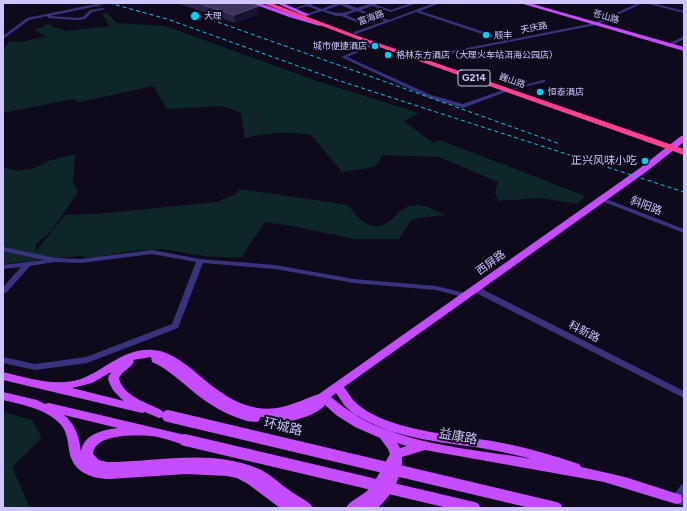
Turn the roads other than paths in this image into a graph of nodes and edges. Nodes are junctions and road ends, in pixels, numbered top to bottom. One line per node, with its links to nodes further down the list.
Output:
1 (254, 3): 28 (main road)
2 (265, 3): 28 (highway, 巍山路 / G214)
3 (272, 3): 22 (highway, 巍山路 / G214)
4 (279, 3): 17 (main road)
5 (314, 3): 15 (street)
6 (340, 3): 18 (street); 19 (street)
7 (415, 3): 13 (street)
8 (438, 3): 20 (street, 富海路)
9 (523, 3): 27 (main road, 苍山路)
10 (535, 3): 27 (main road, 苍山路)
11 (641, 3): 27 (street, 天庆路)
12 (647, 3): 21 (street)
13 (374, 4): 19 (street)
14 (96, 5): 24 (street)
15 (307, 5): 17 (street); 18 (street)
16 (103, 9): 24 (street)
17 (294, 9): 22 (main road)
18 (321, 10): 22 (street); 23 (street)
19 (359, 10): 23 (street); 25 (street)
20 (416, 11): 25 (street, 富海路); 32 (street)
21 (684, 12)
22 (307, 15): 29 (highway, 巍山路 / G214)
23 (342, 15): 26 (street)
24 (41, 16): 31 (street)
25 (389, 20): 29 (street, 富海路)
26 (359, 22)
27 (597, 23): 32 (street, 天庆路); 33 (main road, 苍山路); 35 (main road, 苍山路)
28 (321, 24): 34 (highway, 巍山路 / G214)
29 (356, 33): 36 (highway, 巍山路 / G214)
30 (684, 37): 33 (street)
31 (3, 38)
32 (510, 41): 36 (street, 天庆路)
33 (672, 43): 35 (main road, 苍山路)
34 (376, 44): 39 (highway, 巍山路 / G214); 39 (street)
35 (684, 48)
36 (428, 57): 38 (highway, 巍山路 / G214)
37 (543, 81): 38 (street)
38 (516, 88): 39 (highway); 40 (highway, 巍山路 / G214)
39 (508, 90): 40 (highway, 巍山路 / G214)
40 (681, 145): 41 (main road, 西屏路)
41 (601, 199): 42 (street, 斜阳路); 48 (main road, 西屏路)
42 (684, 231)
43 (3, 249): 44 (street)
44 (55, 260): 45 (street); 46 (street)
45 (200, 261): 50 (street); 51 (street)
46 (28, 264): 47 (street); 49 (street)
47 (3, 267)
48 (475, 289): 50 (main road, 西屏路); 55 (street, 科新路)
49 (3, 290)
50 (466, 296): 54 (main road, 西屏路)
51 (3, 360)
52 (3, 376): 53 (main road, 环城路)
53 (40, 385): 57 (main road); 59 (main road, 环城路)
54 (338, 387): 57 (main road, 西屏路); 64 (main road, 益康路)
55 (684, 395)
56 (3, 396): 58 (main road)
57 (323, 397): 59 (main road); 61 (main road, 益康路)
58 (28, 402): 60 (main road); 67 (main road)
59 (164, 415): 72 (main road, 环城路, bridge)
60 (150, 432): 68 (main road); 71 (main road, bridge)
61 (383, 433): 62 (main road, 益康路); 63 (main road)
62 (427, 446): 63 (main road); 64 (main road, 益康路)
63 (396, 454): 69 (main road); 70 (main road)
64 (599, 476): 66 (main road, 益康路)
65 (684, 488): 66 (street)
66 (680, 500)
67 (290, 508)
68 (308, 508)
69 (352, 508)
70 (369, 508)
71 (474, 508)
72 (556, 508)

